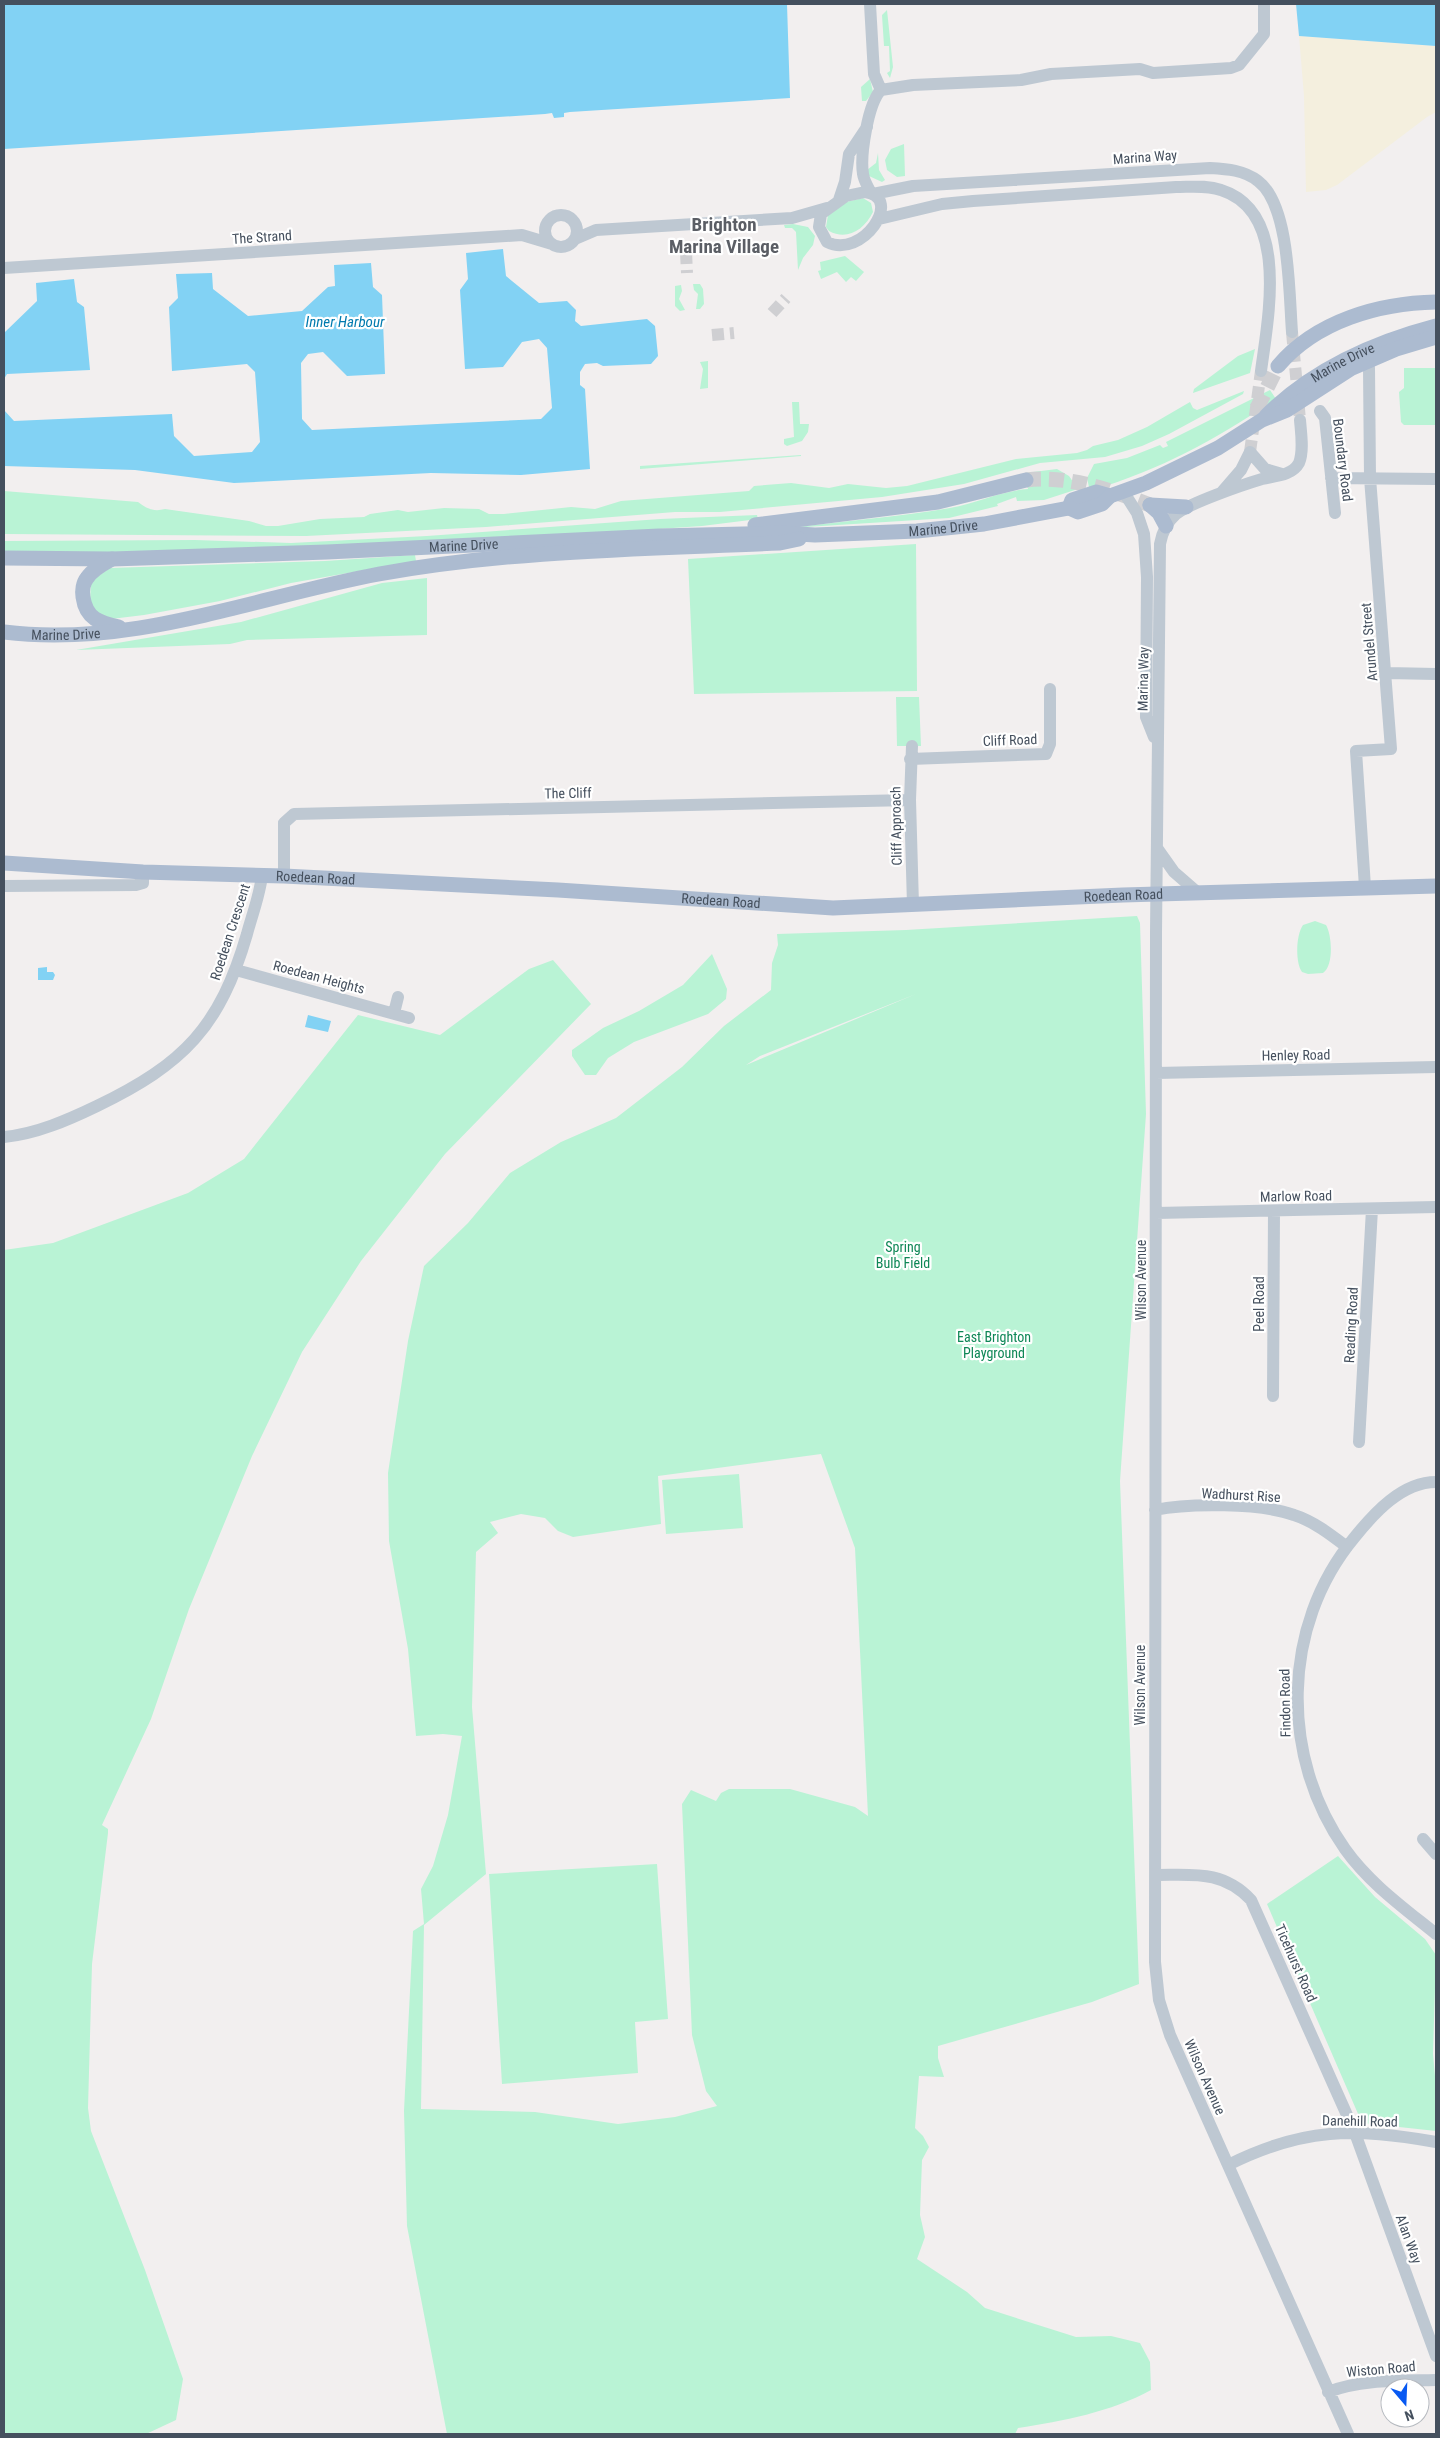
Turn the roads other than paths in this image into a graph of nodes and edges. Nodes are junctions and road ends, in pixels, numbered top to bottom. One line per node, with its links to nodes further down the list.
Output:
1 (870, 4): 3 (street)
2 (1264, 4): 3 (street)
3 (881, 90): 4 (street)
4 (867, 127): 5 (street); 6 (street)
5 (872, 194): 6 (street); 9 (street); 20 (street, Marina Way)
6 (839, 200): 7 (street)
7 (827, 208): 8 (street); 13 (street)
8 (792, 218): 12 (street); 13 (street)
9 (880, 219): 13 (street); 24 (street)
10 (576, 224): 11 (street); 12 (street); 15 (street)
11 (547, 225): 14 (street, The Strand); 16 (street)
12 (596, 230): 15 (street)
13 (820, 230)
14 (524, 234): 16 (street, The Strand); 17 (street, The Strand)
15 (575, 239): 16 (street)
16 (552, 244)
17 (4, 268)
18 (1436, 302): 23 (main road)
19 (1436, 326): 26 (main road, Marine Drive)
20 (1292, 332)
21 (1436, 337): 22 (main road, Marine Drive)
22 (1367, 361): 26 (main road, Marine Drive); 30 (street, Arundel Street)
23 (1278, 366)
24 (1261, 371)
25 (1320, 411): 29 (street, Boundary Road)
26 (1262, 420): 33 (main road, Marine Drive)
27 (1300, 420): 28 (street)
28 (1284, 474): 34 (street); 34 (street)
29 (1331, 478): 30 (street); 36 (street, Boundary Road)
30 (1370, 478): 32 (street); 44 (street, Arundel Street)
31 (1026, 480): 39 (main road)
32 (1436, 480)
33 (1117, 493): 38 (main road, Marine Drive); 47 (street)
34 (1219, 496): 35 (street)
35 (1186, 507): 37 (street); 37 (main road)
36 (1334, 513)
37 (1166, 526): 47 (street, Marina Way)
38 (815, 535): 39 (main road, Marine Drive); 42 (main road, Marine Drive)
39 (659, 536): 41 (main road, Marine Drive)
40 (4, 558): 41 (main road, Marine Drive)
41 (112, 559): 42 (main road, Marine Drive)
42 (129, 629): 43 (main road, Marine Drive)
43 (4, 632)
44 (1387, 673): 45 (street); 60 (street, Arundel Street)
45 (1436, 674)
46 (1050, 689): 49 (street, Cliff Road)
47 (1156, 742): 51 (street, Marina Way)
48 (912, 746): 49 (street, Cliff Approach)
49 (910, 759): 50 (street, Cliff Approach)
50 (910, 800): 56 (street, The Cliff); 63 (street, Cliff Approach)
51 (1158, 848): 61 (street); 62 (street, Marina Way)
52 (4, 863): 53 (main road, Roedean Road)
53 (86, 868): 54 (main road, Roedean Road); 58 (street)
54 (143, 872): 55 (main road, Roedean Road); 58 (street)
55 (262, 875): 56 (main road, Roedean Road); 64 (street, Roedean Crescent)
56 (284, 876): 63 (main road, Roedean Road)
57 (4, 886): 58 (street)
58 (84, 886)
59 (1436, 886): 60 (main road, Roedean Road)
60 (1365, 888): 61 (main road, Roedean Road)
61 (1197, 892): 62 (main road, Roedean Road)
62 (1156, 895): 63 (main road, Roedean Road); 69 (street, Wilson Avenue)
63 (913, 905)
64 (236, 970): 66 (street, Roedean Heights); 70 (street, Roedean Crescent)
65 (398, 998): 66 (street)
66 (394, 1013): 67 (street, Roedean Heights)
67 (409, 1018)
68 (1436, 1067): 69 (street, Henley Road)
69 (1156, 1073): 74 (street, Wilson Avenue)
70 (4, 1137)
71 (1436, 1207): 72 (street, Marlow Road)
72 (1372, 1209): 73 (street, Marlow Road); 76 (street, Reading Road)
73 (1274, 1211): 74 (street, Marlow Road); 75 (street, Peel Road)
74 (1156, 1213): 78 (street, Wilson Avenue)
75 (1273, 1396)
76 (1359, 1442)
77 (1436, 1482): 79 (street, Findon Road)
78 (1155, 1510): 79 (street, Wadhurst Rise); 82 (street, Wilson Avenue)
79 (1346, 1546): 83 (street, Findon Road)
80 (1423, 1839): 81 (street)
81 (1436, 1854)
82 (1156, 1875): 84 (street, Ticehurst Road); 86 (street, Wilson Avenue)
83 (1436, 1934)
84 (1354, 2133): 85 (street, Danehill Road); 86 (street, Danehill Road); 87 (street, Alan Way)
85 (1436, 2142)
86 (1228, 2165): 89 (street, Wilson Avenue)
87 (1436, 2356)
88 (1436, 2380): 89 (street, Wiston Road)
89 (1328, 2392): 90 (street, Wilson Avenue)
90 (1348, 2434)

